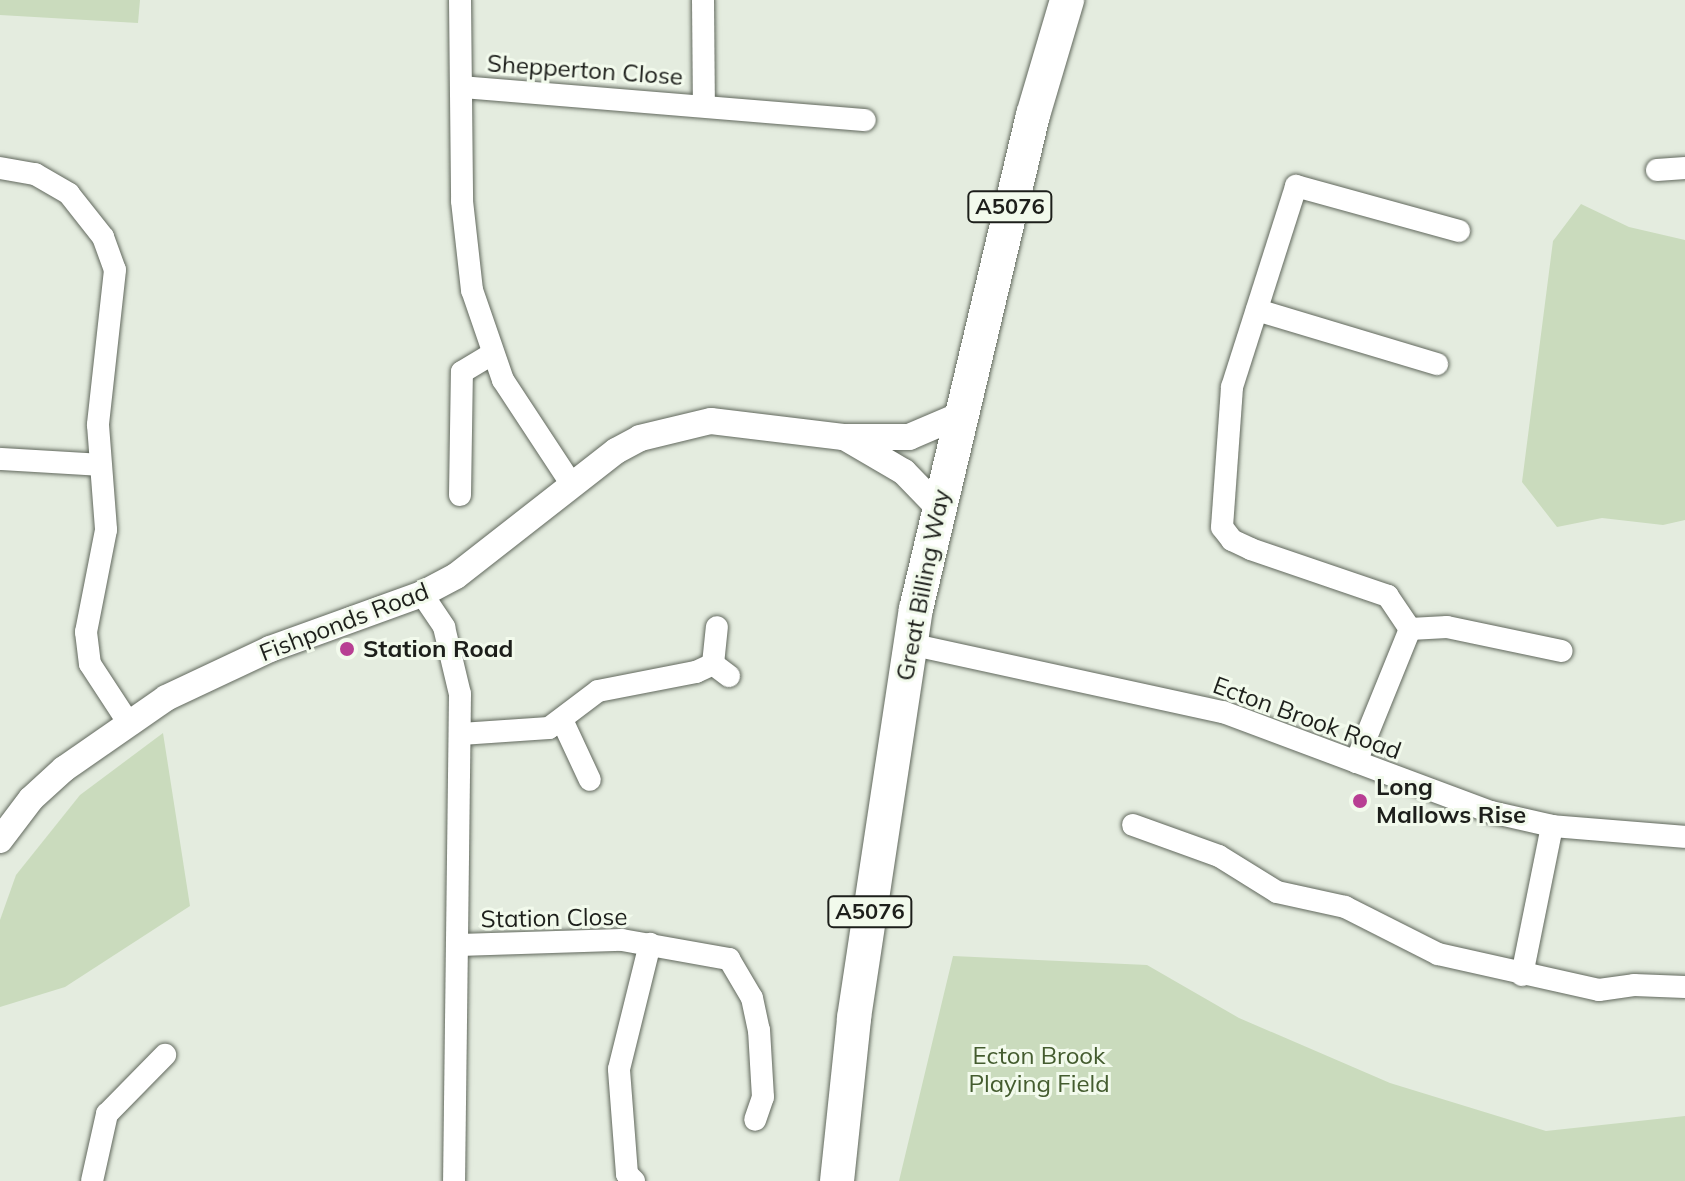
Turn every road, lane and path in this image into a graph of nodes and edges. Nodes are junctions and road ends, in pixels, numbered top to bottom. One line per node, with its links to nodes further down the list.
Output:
1 (460, 0): 4 (street)
2 (703, 0): 5 (street, Shepperton Close)
3 (1067, 0): 14 (main road, Great Billing Way / A5076)
4 (462, 87): 5 (street, Shepperton Close); 12 (street)
5 (704, 106): 6 (street, Shepperton Close)
6 (865, 120)
7 (0, 168): 17 (street)
8 (1685, 168): 9 (street)
9 (1657, 170)
10 (1459, 231): 11 (street)
11 (1257, 310): 13 (street); 23 (street)
12 (492, 354): 18 (street); 19 (street)
13 (1437, 364)
14 (958, 416): 15 (street, Fishponds Road); 20 (main road, Great Billing Way / A5076)
15 (843, 437): 18 (street, Fishponds Road); 20 (street, Fishponds Road)
16 (0, 459): 17 (street)
17 (100, 465): 27 (street)
18 (572, 485): 21 (street, Fishponds Road)
19 (460, 495)
20 (937, 506): 24 (main road, Great Billing Way / A5076)
21 (422, 594): 27 (street, Fishponds Road); 28 (street)
22 (717, 627): 26 (street)
23 (1410, 629): 25 (street); 29 (street)
24 (910, 644): 29 (street, Ecton Brook Road); 44 (main road, Great Billing Way / A5076)
25 (1562, 651)
26 (562, 720): 28 (street); 30 (street)
27 (128, 722): 34 (street, Fishponds Road)
28 (461, 734): 36 (street)
29 (1356, 762): 32 (street, Ecton Brook Road)
30 (590, 780)
31 (1133, 825): 37 (street)
32 (1552, 826): 33 (street, Ecton Brook Road); 37 (street)
33 (1685, 837)
34 (0, 840)
35 (650, 944): 36 (street, Station Close); 40 (street, Station Close); 43 (street, Station Close)
36 (459, 945): 42 (street)
37 (1522, 975): 38 (street)
38 (1685, 987)
39 (165, 1055): 41 (street)
40 (755, 1120)
41 (92, 1181)
42 (454, 1181)
43 (634, 1181)
44 (837, 1181)

